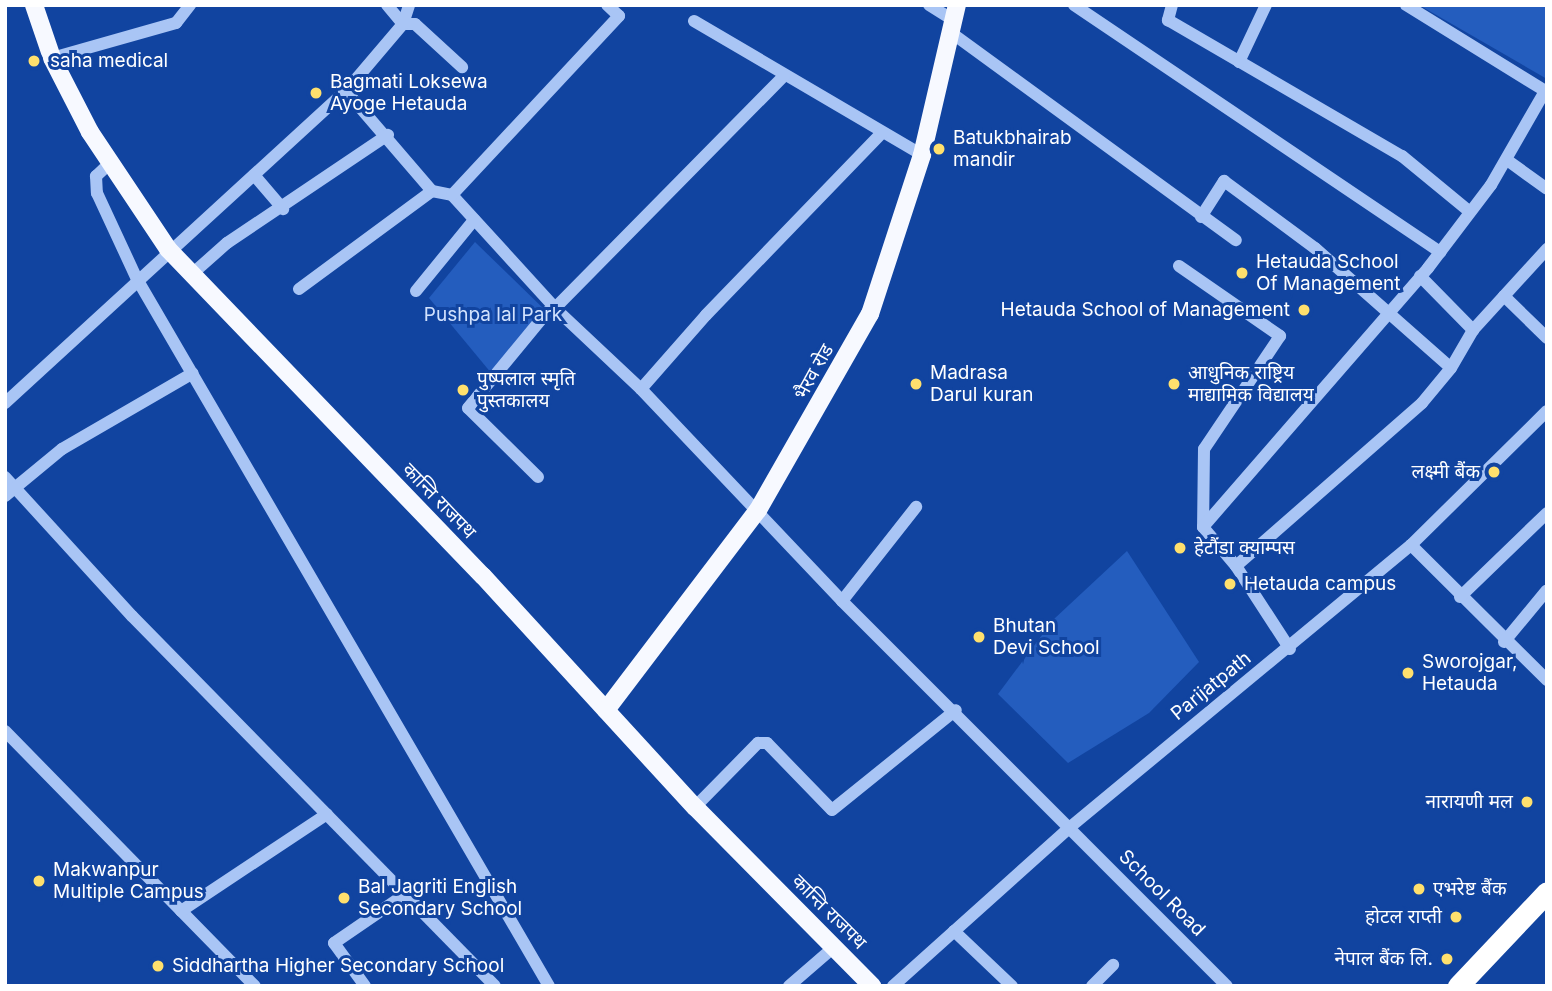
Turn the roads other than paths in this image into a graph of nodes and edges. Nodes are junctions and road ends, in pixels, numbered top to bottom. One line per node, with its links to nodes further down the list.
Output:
1 (34, 5): 14 (main road, कान्ति राजपथ)
2 (190, 5): 14 (street)
3 (387, 5): 13 (street)
4 (410, 5): 13 (street)
5 (607, 5): 28 (street)
6 (929, 5): 11 (street)
7 (1074, 5): 36 (street)
8 (1172, 5): 15 (street)
9 (1266, 5): 15 (street)
10 (1406, 5): 19 (street)
11 (955, 20): 22 (main road, भैरव रोड); 31 (street)
12 (694, 21): 17 (street)
13 (403, 24): 16 (street); 18 (street)
14 (52, 58): 24 (main road, कान्ति राजपथ)
15 (1239, 62): 30 (street)
16 (462, 67)
17 (784, 76): 20 (street); 44 (street)
18 (346, 90): 21 (street); 25 (street)
19 (1546, 91): 23 (street)
20 (882, 133): 22 (street); 50 (street)
21 (388, 135): 27 (street); 29 (street)
22 (922, 155): 57 (main road, भैरव रोड)
23 (1507, 160): 26 (street); 30 (street)
24 (109, 164): 34 (main road, कान्ति राजपथ); 40 (street)
25 (254, 175): 29 (street); 34 (street)
26 (1547, 189)
27 (432, 191): 28 (street); 41 (street)
28 (452, 195): 32 (street, School Road)
29 (283, 209): 38 (street)
30 (1470, 212): 36 (street)
31 (1201, 216): 33 (street); 45 (street)
32 (474, 220): 42 (street); 44 (street, School Road)
33 (1236, 240)
34 (169, 249): 38 (main road, कान्ति राजपथ); 40 (street)
35 (1547, 249): 43 (street)
36 (1440, 252): 39 (street)
37 (1179, 266): 59 (street)
38 (192, 274): 68 (main road, कान्ति राजपथ)
39 (1420, 276): 45 (street); 46 (street)
40 (136, 279): 49 (street); 51 (street)
41 (299, 289)
42 (416, 291)
43 (1504, 296): 46 (street); 47 (street)
44 (557, 309): 50 (street, School Road); 54 (street)
45 (1390, 311): 48 (street); 59 (street)
46 (1473, 330): 48 (street)
47 (1547, 338)
48 (1451, 368): 61 (street)
49 (193, 373): 55 (street); 83 (street)
50 (641, 389): 57 (street, School Road)
51 (5, 403)
52 (1547, 411): 60 (street, Parijatpath)
53 (5, 477): 55 (street)
54 (538, 477)
55 (9, 492): 72 (street)
56 (916, 507): 64 (street)
57 (758, 510): 64 (street, School Road); 68 (main road, भैरव रोड)
58 (1547, 513): 63 (street)
59 (1203, 527): 61 (street)
60 (1411, 545): 63 (street); 66 (street, Parijatpath)
61 (1236, 566): 66 (street)
62 (1547, 590): 65 (street)
63 (1460, 597): 65 (street)
64 (842, 601): 69 (street, School Road)
65 (1504, 642): 67 (street)
66 (1290, 649): 73 (street, Parijatpath)
67 (1547, 680)
68 (606, 710): 71 (main road, कान्ति राजपथ)
69 (956, 710): 71 (street); 73 (street, School Road)
70 (5, 731): 76 (street)
71 (695, 807): 78 (main road, कान्ति राजपथ)
72 (327, 814): 74 (street); 76 (street)
73 (1069, 828): 77 (street, Parijatpath); 89 (street, School Road)
74 (407, 892): 81 (street); 82 (street)
75 (1547, 892): 90 (highway)
76 (181, 911): 80 (street)
77 (954, 930): 86 (street, Parijatpath); 87 (street)
78 (834, 947): 84 (street); 85 (main road, कान्ति राजपथ)
79 (1113, 965): 88 (street)
80 (255, 986)
81 (365, 986)
82 (495, 986)
83 (549, 986)
84 (789, 986)
85 (872, 986)
86 (893, 986)
87 (1012, 986)
88 (1092, 986)
89 (1227, 986)
90 (1458, 986)

